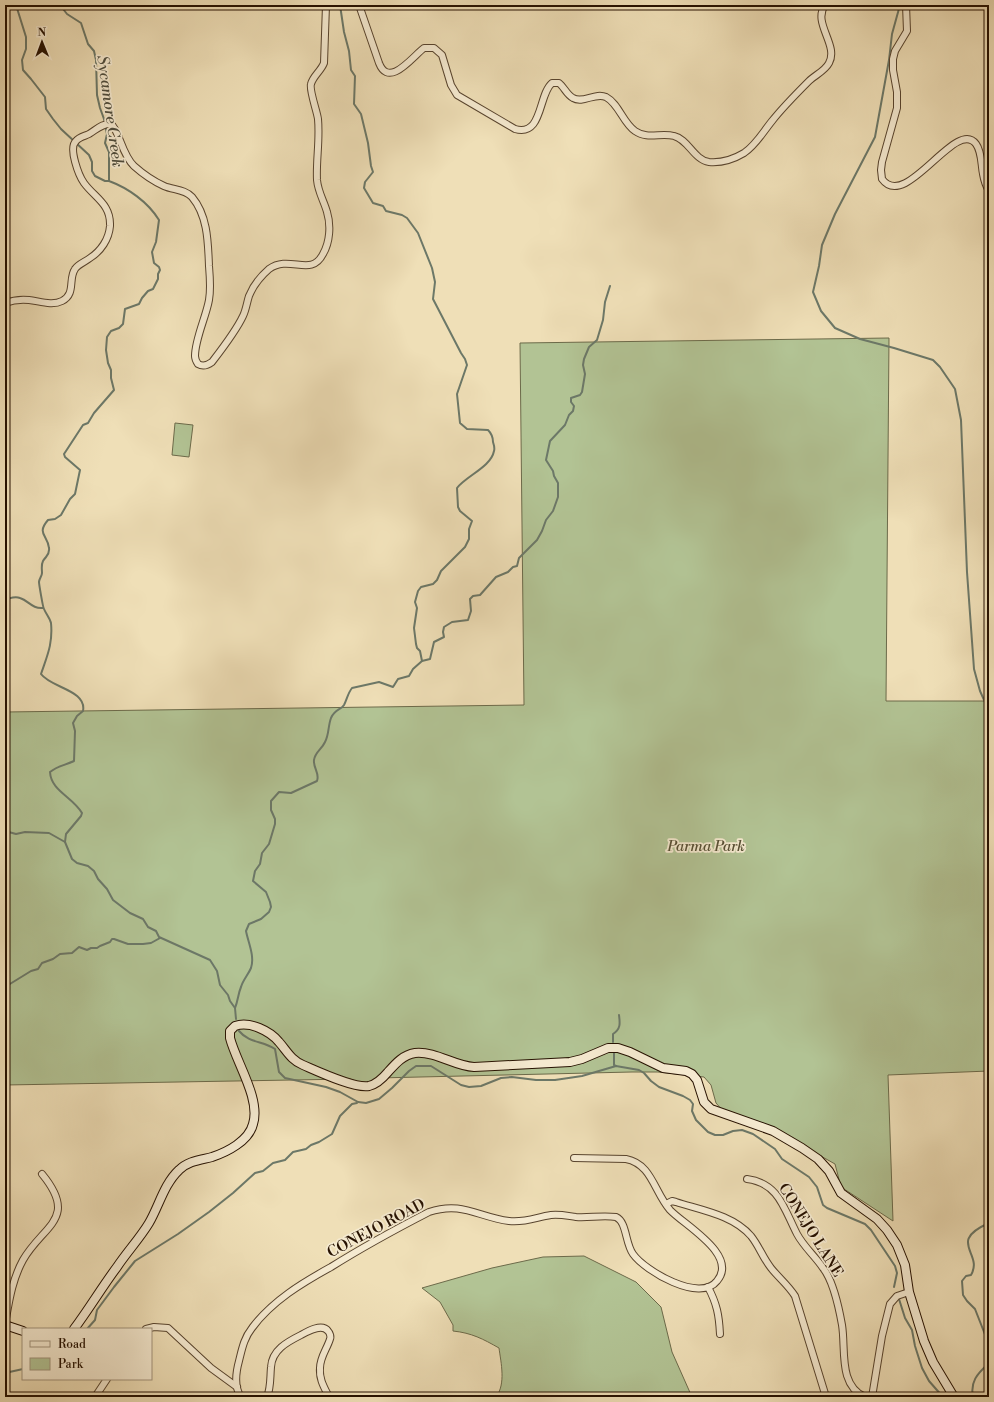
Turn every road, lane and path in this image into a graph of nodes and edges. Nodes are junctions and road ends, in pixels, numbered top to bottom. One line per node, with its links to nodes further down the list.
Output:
1 (326, 5): 8 (street)
2 (359, 5): 3 (street)
3 (825, 5)
4 (838, 5): 5 (street)
5 (850, 5)
6 (906, 5): 7 (street)
7 (989, 191)
8 (5, 303)
9 (574, 1158): 12 (street)
10 (42, 1174): 15 (street)
11 (747, 1179): 29 (street, CONEJO LANE)
12 (666, 1204): 13 (street); 28 (street)
13 (708, 1287): 19 (street); 21 (street, CONEJO ROAD)
14 (909, 1292): 16 (main road); 30 (street); 31 (main road)
15 (5, 1325): 18 (main road)
16 (75, 1328)
17 (150, 1328): 21 (street)
18 (22, 1331)
19 (720, 1334)
20 (106, 1380): 24 (street)
21 (238, 1388): 25 (street, CONEJO ROAD)
22 (5, 1390): 23 (street)
23 (7, 1397)
24 (95, 1397)
25 (240, 1397)
26 (267, 1397): 27 (street)
27 (329, 1397)
28 (826, 1397)
29 (864, 1397)
30 (872, 1397)
31 (954, 1397)

